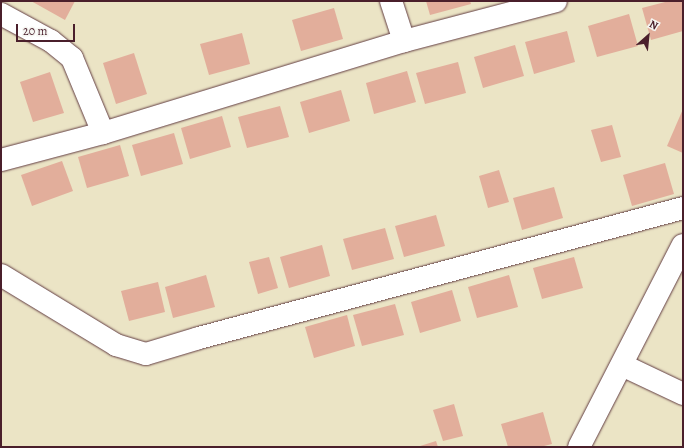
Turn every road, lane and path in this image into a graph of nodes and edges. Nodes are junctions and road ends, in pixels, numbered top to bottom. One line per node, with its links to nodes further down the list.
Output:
1 (391, 1): 4 (street)
2 (556, 1): 4 (street)
3 (1, 14): 5 (street)
4 (404, 41): 5 (street)
5 (103, 133): 6 (street)
6 (1, 160)
7 (683, 208): 9 (street)
8 (683, 245): 10 (street)
9 (1, 275)
10 (622, 365): 11 (street); 12 (street)
11 (683, 394)
12 (579, 447)

